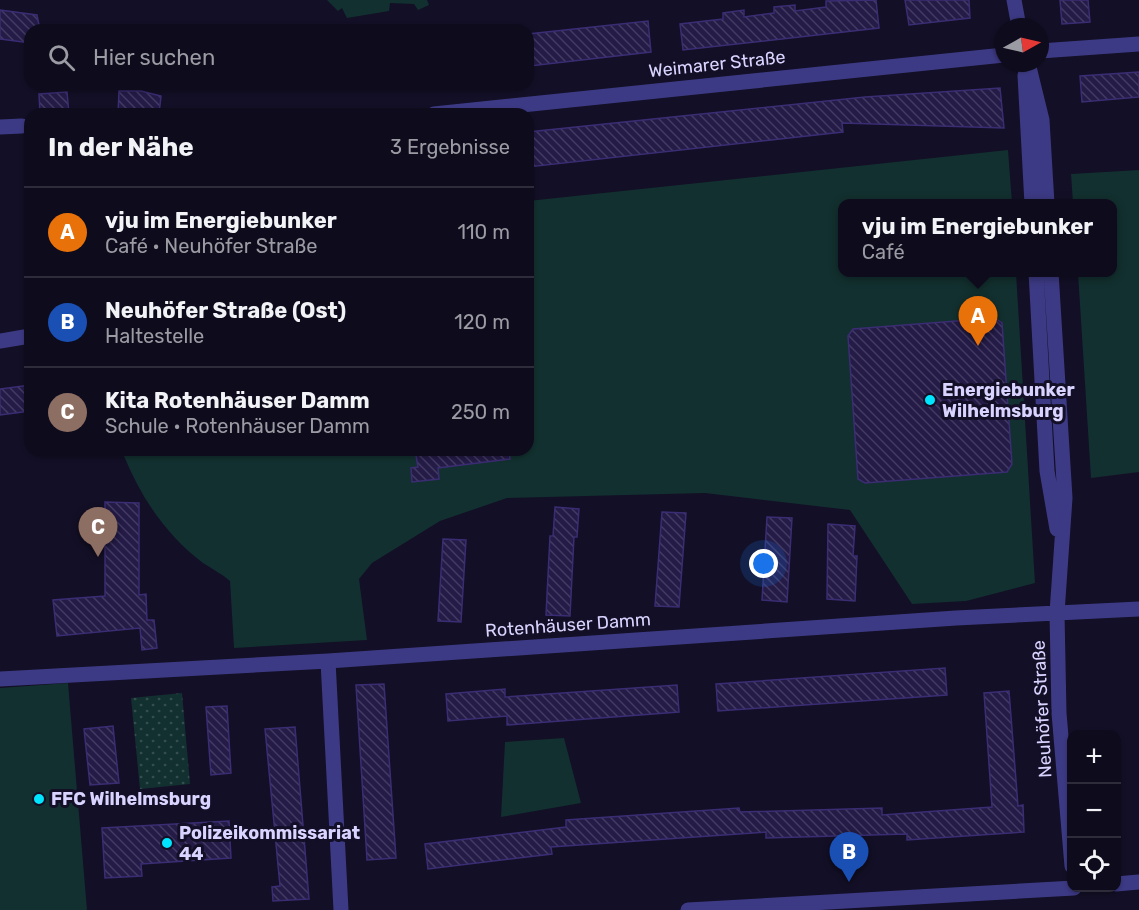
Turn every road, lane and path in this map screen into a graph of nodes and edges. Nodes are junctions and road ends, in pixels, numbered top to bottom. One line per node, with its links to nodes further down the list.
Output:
1 (1014, 0): 2 (street)
2 (1017, 18)
3 (1139, 44): 4 (street)
4 (1049, 50)
5 (995, 56): 8 (street, Weimarer Straße)
6 (1027, 72): 11 (street)
7 (1029, 72): 12 (street)
8 (492, 108)
9 (22, 126): 10 (street)
10 (0, 127)
11 (1032, 199)
12 (1047, 199)
13 (1036, 277): 17 (street, Neuhöfer Straße)
14 (1051, 277): 17 (street, Neuhöfer Straße)
15 (24, 337): 16 (street)
16 (0, 341)
17 (1061, 550): 19 (street, Neuhöfer Straße)
18 (1139, 609): 19 (street, Rotenhäuser Damm)
19 (1057, 613): 20 (street, Rotenhäuser Damm); 22 (street, Neuhöfer Straße)
20 (328, 662): 21 (street, Rotenhäuser Damm); 26 (street)
21 (0, 679)
22 (1069, 838)
23 (1121, 885): 24 (street)
24 (1139, 887)
25 (1067, 888): 27 (street)
26 (341, 910)
27 (688, 910)

